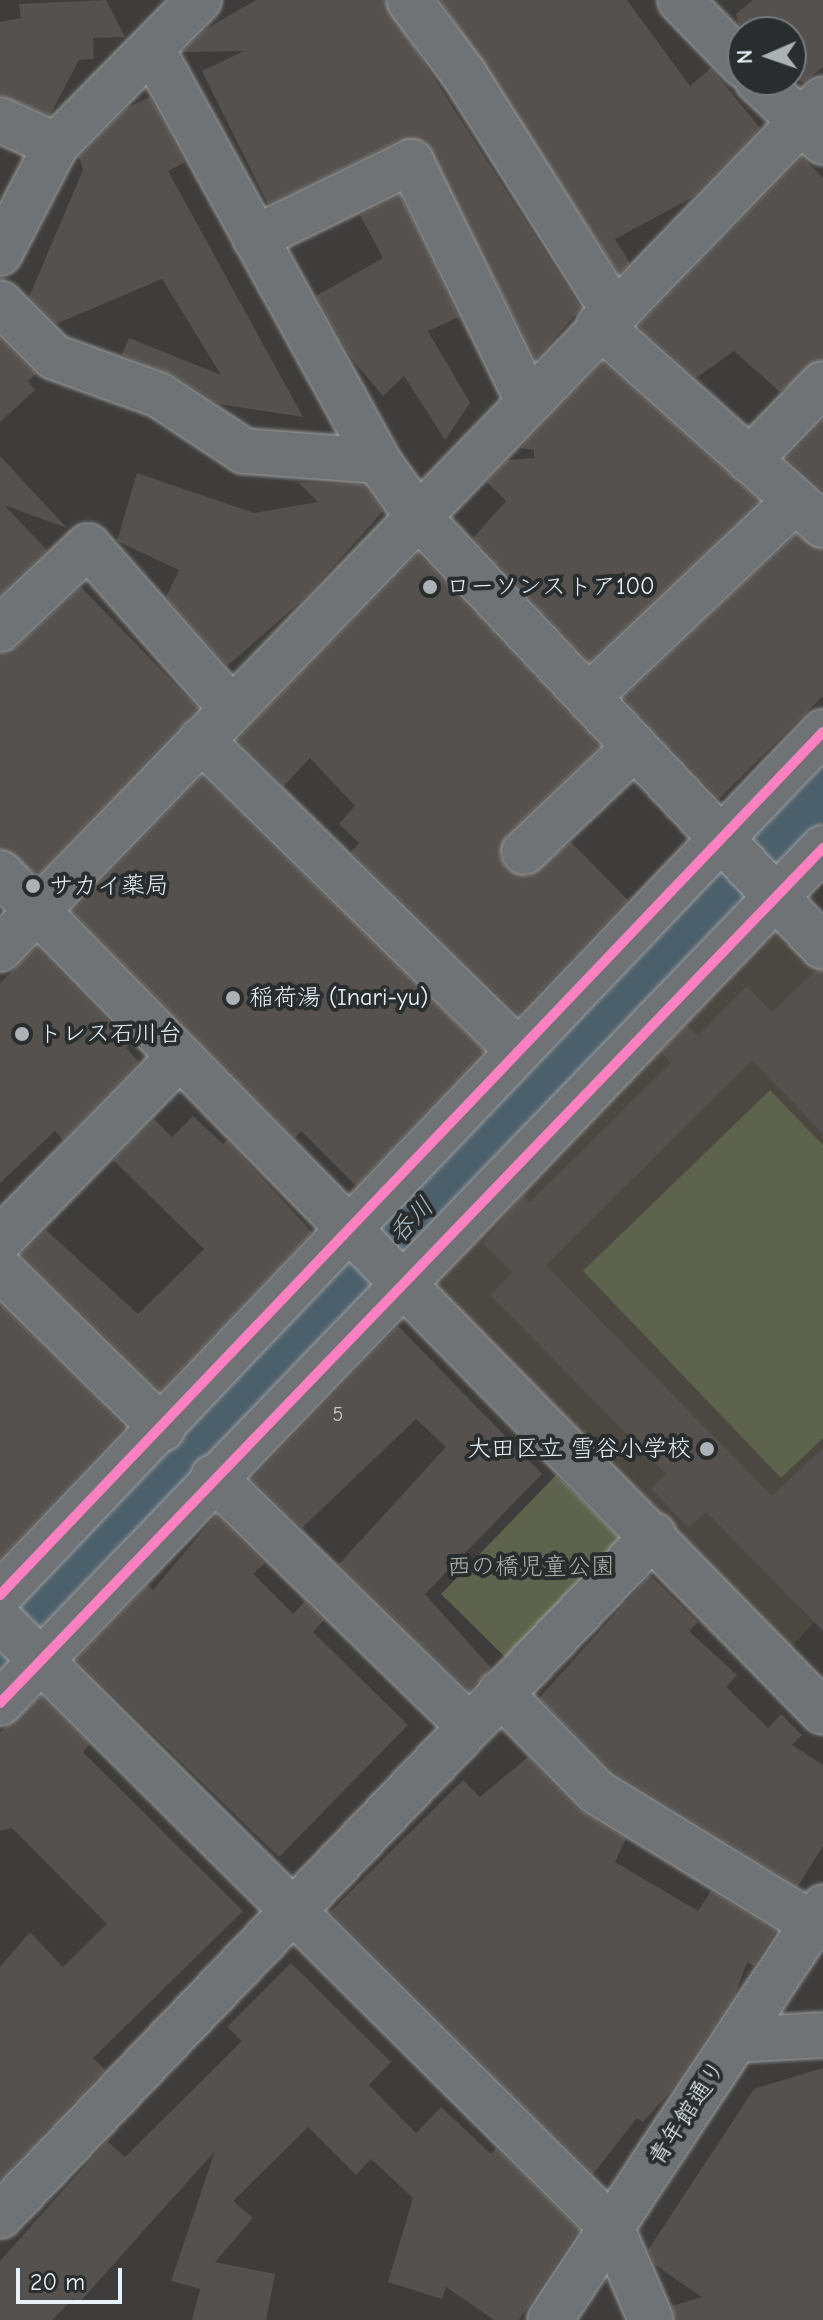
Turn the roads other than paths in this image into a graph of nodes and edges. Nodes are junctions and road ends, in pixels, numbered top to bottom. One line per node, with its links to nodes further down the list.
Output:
1 (409, 0): 13 (street)
2 (680, 0): 4 (street)
3 (188, 5): 5 (street)
4 (727, 48)
5 (153, 51): 9 (street); 10 (street)
6 (780, 96): 8 (street)
7 (0, 120): 9 (street)
8 (814, 120): 13 (street)
9 (56, 145): 11 (street)
10 (255, 238): 15 (street); 17 (street)
11 (0, 253)
12 (0, 303): 17 (street)
13 (606, 318): 15 (street); 16 (street)
14 (823, 384): 16 (street)
15 (527, 399): 19 (street)
16 (749, 460): 18 (street)
17 (378, 461): 19 (street)
18 (809, 513): 21 (street)
19 (416, 514): 21 (street); 22 (street)
20 (0, 629): 22 (street)
21 (588, 697): 25 (street)
22 (231, 708): 24 (street)
23 (823, 732): 26 (street)
24 (201, 740): 31 (street); 34 (street)
25 (635, 747): 26 (street); 28 (street)
26 (723, 842): 30 (street); 34 (street)
27 (823, 848): 30 (street)
28 (524, 852)
29 (0, 873): 31 (street)
30 (772, 895): 32 (street); 39 (street)
31 (37, 911): 33 (street); 35 (street)
32 (823, 947)
33 (0, 949)
34 (517, 1049): 36 (street)
35 (180, 1056): 36 (street); 37 (street)
36 (354, 1233): 39 (street); 40 (street)
37 (0, 1240)
38 (0, 1269): 40 (street)
39 (397, 1276): 41 (street); 42 (street)
40 (163, 1429): 43 (street)
41 (213, 1477): 44 (street); 48 (street)
42 (654, 1535): 45 (street); 47 (street)
43 (0, 1595)
44 (23, 1644): 46 (street); 49 (street)
45 (500, 1693): 48 (street); 50 (street)
46 (0, 1703)
47 (823, 1712)
48 (469, 1726): 49 (street)
49 (292, 1907): 53 (street); 54 (street)
50 (818, 1915): 52 (street, 青年館通り)
51 (823, 2035): 52 (street)
52 (735, 2040): 54 (street, 青年館通り)
53 (0, 2216)
54 (611, 2227): 55 (street, 青年館通り); 56 (street)
55 (550, 2320)
56 (651, 2320)

